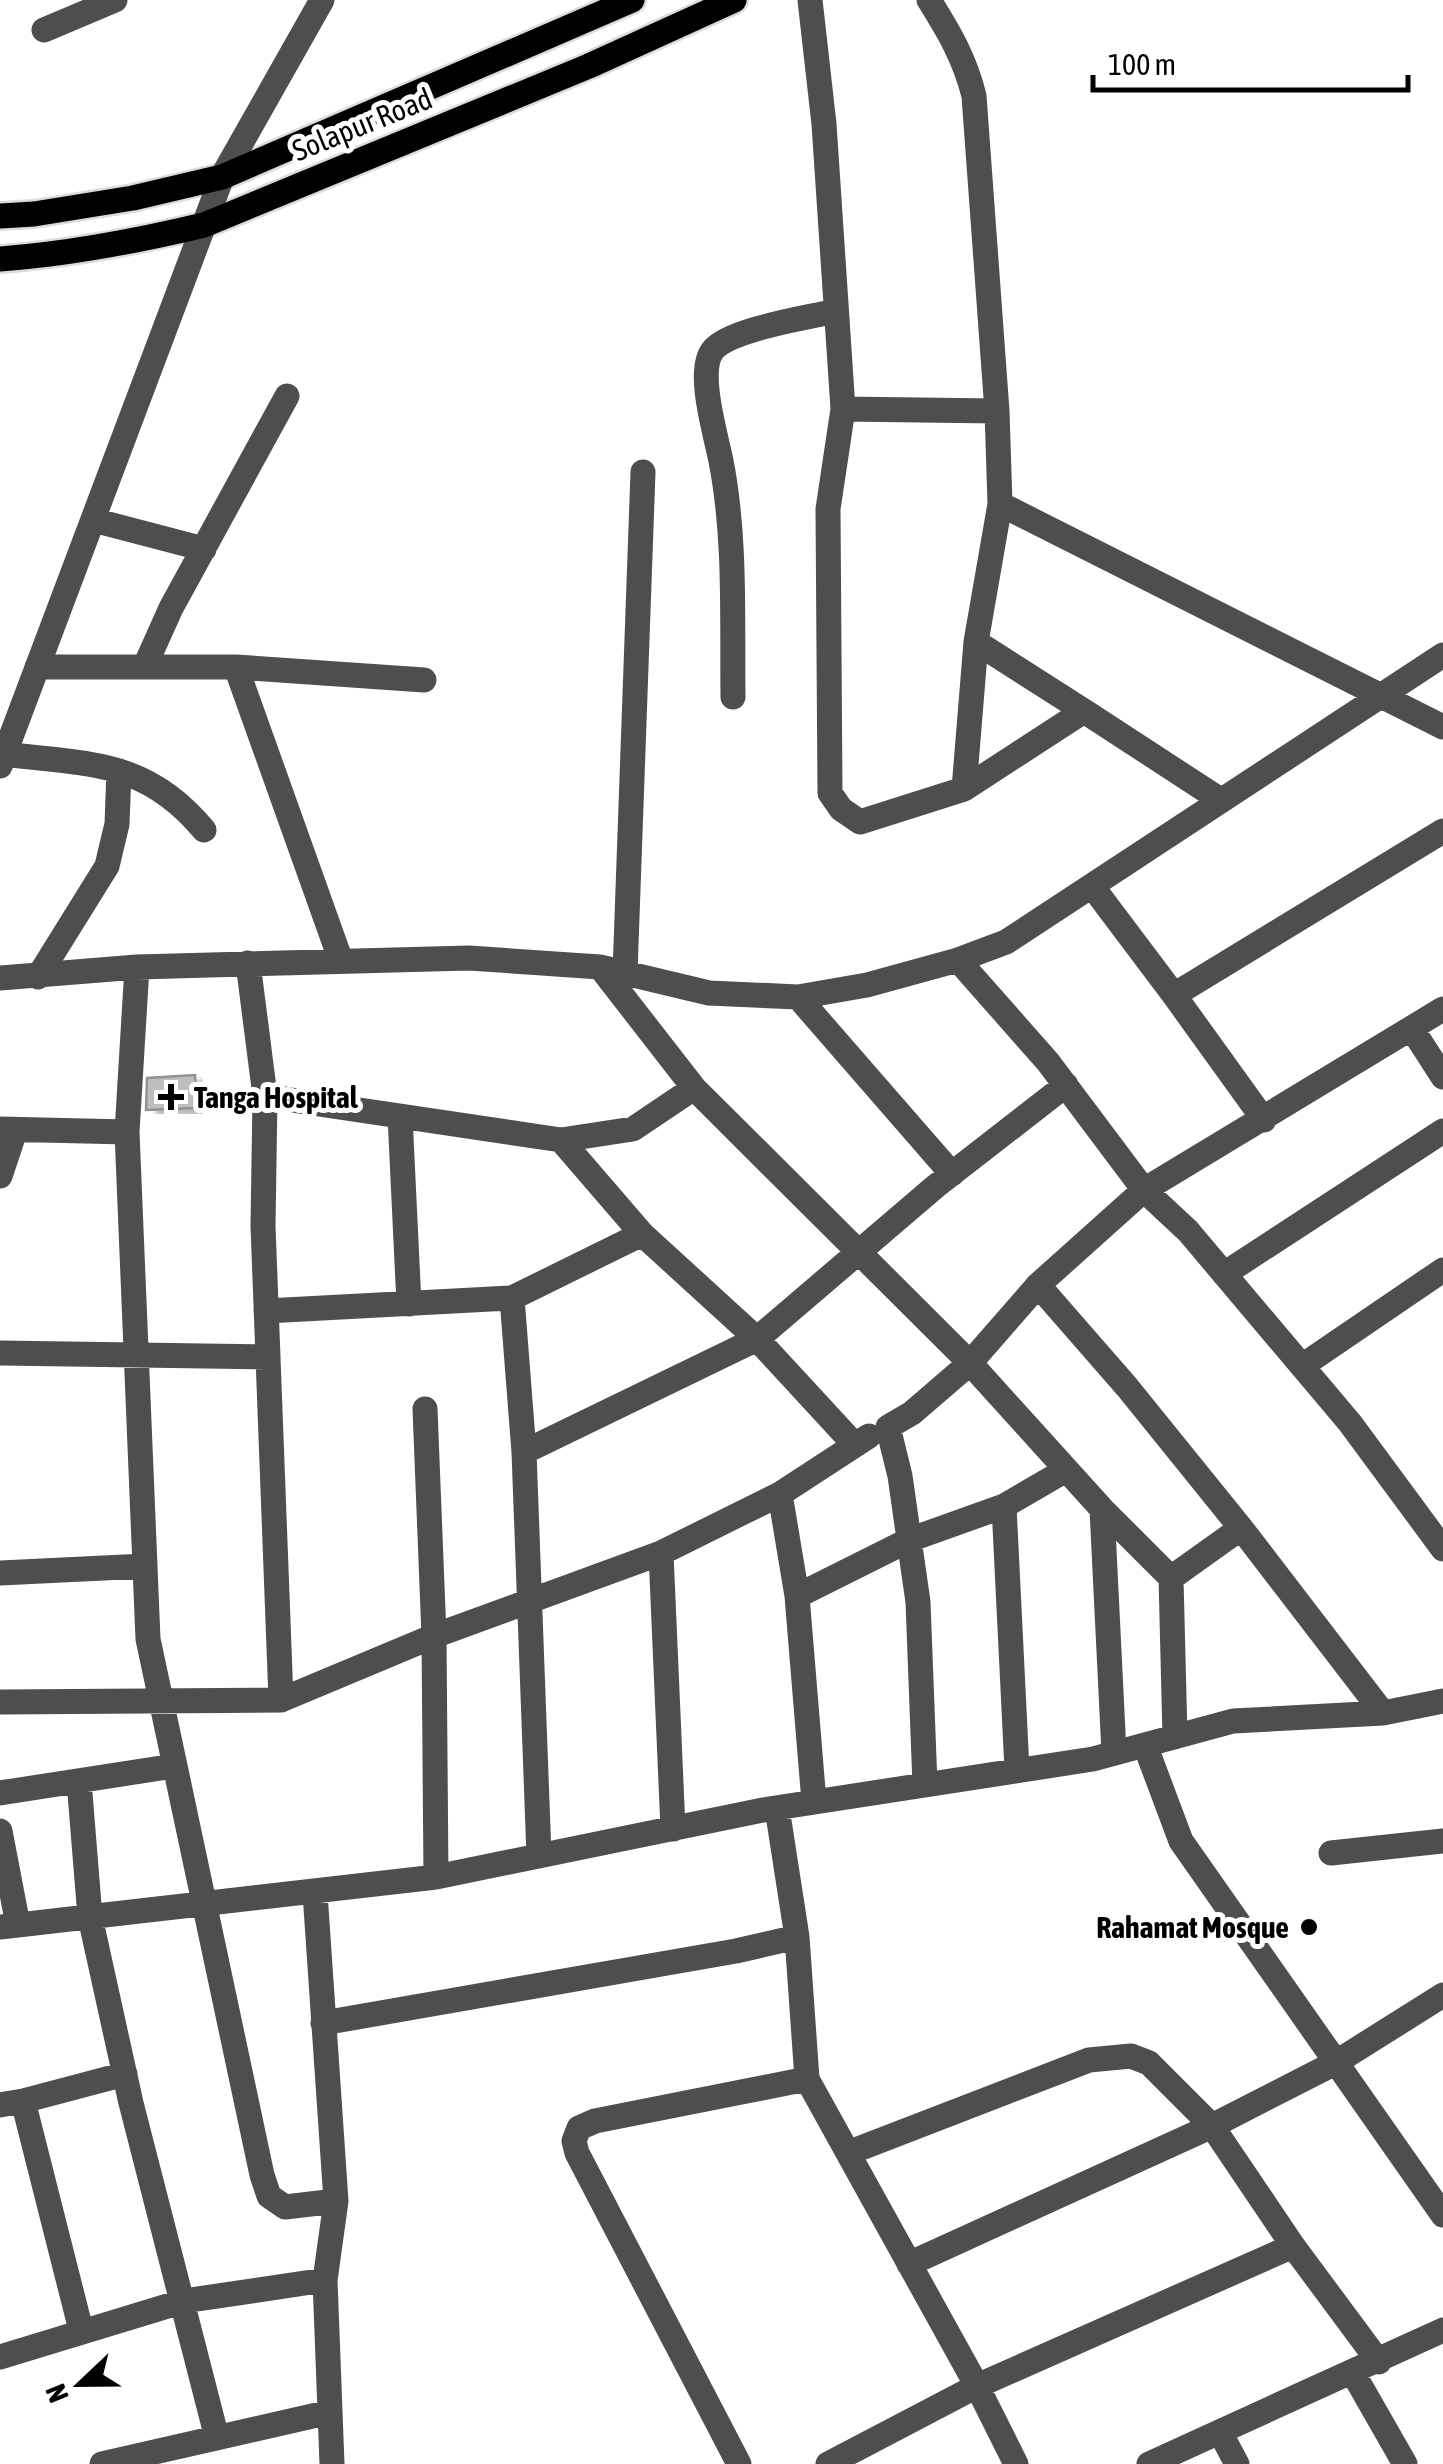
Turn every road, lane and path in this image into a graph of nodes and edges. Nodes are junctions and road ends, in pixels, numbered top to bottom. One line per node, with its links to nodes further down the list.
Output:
1 (115, 0): 7 (street)
2 (632, 0): 8 (main road, Solapur Road)
3 (734, 0): 10 (main road, Solapur Road)
4 (810, 0): 12 (street)
5 (929, 0): 15 (street)
6 (317, 2): 8 (street)
7 (44, 30)
8 (222, 177): 9 (main road, Solapur Road); 10 (street)
9 (0, 216)
10 (204, 224): 11 (main road, Solapur Road); 18 (street)
11 (0, 259)
12 (836, 311): 14 (street); 27 (street)
13 (287, 396): 19 (street)
14 (842, 409): 15 (street); 32 (street)
15 (997, 412): 17 (street)
16 (643, 472): 41 (street)
17 (1000, 504): 20 (street); 26 (street)
18 (93, 520): 19 (street); 24 (street)
19 (204, 549): 22 (street)
20 (976, 642): 28 (street); 32 (street)
21 (1443, 655): 26 (street)
22 (145, 666): 23 (street); 24 (street)
23 (236, 667): 25 (street); 38 (street)
24 (37, 668): 30 (street)
25 (424, 680)
26 (1381, 695): 29 (street); 33 (street)
27 (733, 697)
28 (1084, 711): 32 (street); 33 (street)
29 (1443, 727)
30 (2, 760): 31 (street)
31 (119, 771): 34 (street); 42 (street)
32 (964, 789)
33 (1219, 799): 36 (street)
34 (204, 830)
35 (1443, 831): 44 (street)
36 (1092, 886): 37 (street); 44 (street)
37 (958, 960): 45 (street); 49 (street)
38 (341, 961): 39 (street); 41 (street)
39 (248, 963): 40 (street); 51 (street)
40 (137, 967): 42 (street); 56 (street)
41 (612, 970): 45 (street); 50 (street)
42 (38, 977): 43 (street)
43 (0, 978)
44 (1174, 995): 53 (street)
45 (798, 997): 58 (street)
46 (1443, 1008): 47 (street)
47 (1412, 1029): 48 (street); 53 (street)
48 (1443, 1078)
49 (1066, 1085): 58 (street); 60 (street)
50 (694, 1088): 57 (street); 62 (street)
51 (265, 1096): 52 (street); 68 (street)
52 (400, 1116): 57 (street); 67 (street)
53 (1264, 1120): 60 (street)
54 (8, 1130): 56 (street); 59 (street)
55 (1443, 1131): 64 (street)
56 (128, 1132): 71 (street)
57 (561, 1140): 61 (street)
58 (952, 1174): 62 (street)
59 (0, 1176)
60 (1144, 1190): 64 (street); 65 (street)
61 (642, 1234): 66 (street); 69 (street)
62 (859, 1252): 69 (street); 73 (street)
63 (1443, 1270): 74 (street)
64 (1224, 1274): 74 (street)
65 (1038, 1286): 73 (street); 83 (street)
66 (512, 1298): 67 (street); 78 (street)
67 (409, 1304): 68 (street)
68 (266, 1310): 72 (street)
69 (757, 1339): 77 (street); 78 (street)
70 (0, 1353): 71 (street)
71 (137, 1353): 72 (street); 87 (street)
72 (268, 1357): 93 (street)
73 (970, 1363): 76 (street); 79 (street)
74 (1302, 1366): 85 (street)
75 (425, 1409): 92 (street)
76 (888, 1427): 77 (street); 84 (street)
77 (853, 1443): 80 (street)
78 (524, 1452): 91 (street)
79 (1066, 1470): 81 (street); 82 (street)
80 (780, 1494): 86 (street); 90 (street)
81 (1004, 1506): 84 (street); 102 (street)
82 (1102, 1509): 89 (street); 100 (street)
83 (1241, 1528): 89 (street); 97 (street)
84 (909, 1540): 90 (street); 104 (street)
85 (1443, 1548)
86 (661, 1553): 91 (street); 108 (street)
87 (145, 1566): 88 (street); 96 (street)
88 (0, 1573)
89 (1170, 1578): 98 (street)
90 (797, 1596): 106 (street)
91 (530, 1599): 92 (street); 112 (street)
92 (434, 1636): 93 (street); 113 (street)
93 (281, 1700): 96 (street)
94 (1443, 1701): 97 (street)
95 (0, 1702): 96 (street)
96 (160, 1703): 101 (street)
97 (1382, 1713): 98 (street)
98 (1175, 1736): 99 (street)
99 (1145, 1744): 100 (street); 121 (street)
100 (1114, 1753): 102 (street)
101 (174, 1766): 103 (street); 115 (street)
102 (1017, 1770): 104 (street)
103 (79, 1781): 105 (street); 116 (street)
104 (925, 1785): 106 (street)
105 (0, 1793)
106 (814, 1802): 107 (street)
107 (777, 1808): 108 (street); 118 (street)
108 (674, 1828): 112 (street)
109 (0, 1831): 117 (street)
110 (1443, 1841): 111 (street)
111 (1331, 1853)
112 (539, 1856): 113 (street)
113 (436, 1877): 114 (street)
114 (315, 1893): 115 (street); 120 (street)
115 (206, 1903): 116 (street); 127 (street)
116 (90, 1917): 117 (street); 122 (street)
117 (9, 1926)
118 (797, 1937): 120 (street); 123 (street)
119 (1443, 1995): 121 (street)
120 (324, 2023): 127 (street)
121 (1335, 2063): 125 (street); 128 (street)
122 (125, 2074): 124 (street); 132 (street)
123 (807, 2079): 126 (street); 144 (street)
124 (11, 2103): 133 (street)
125 (1212, 2126): 126 (street); 129 (street); 130 (street)
126 (848, 2153): 130 (street)
127 (336, 2201): 131 (street)
128 (1443, 2215)
129 (1292, 2246): 136 (street); 138 (street)
130 (909, 2264): 138 (street)
131 (325, 2280): 132 (street); 139 (street)
132 (184, 2301): 133 (street); 141 (street)
133 (81, 2330): 135 (street)
134 (1443, 2330): 136 (street)
135 (0, 2357)
136 (1378, 2362): 137 (street)
137 (1353, 2374): 140 (street); 149 (street)
138 (977, 2386): 145 (street); 146 (street)
139 (330, 2412): 141 (street); 143 (street)
140 (1220, 2432): 147 (street); 148 (street)
141 (216, 2438): 142 (street)
142 (102, 2464)
143 (332, 2464)
144 (740, 2464)
145 (828, 2464)
146 (1016, 2464)
147 (1149, 2464)
148 (1237, 2464)
149 (1405, 2464)

